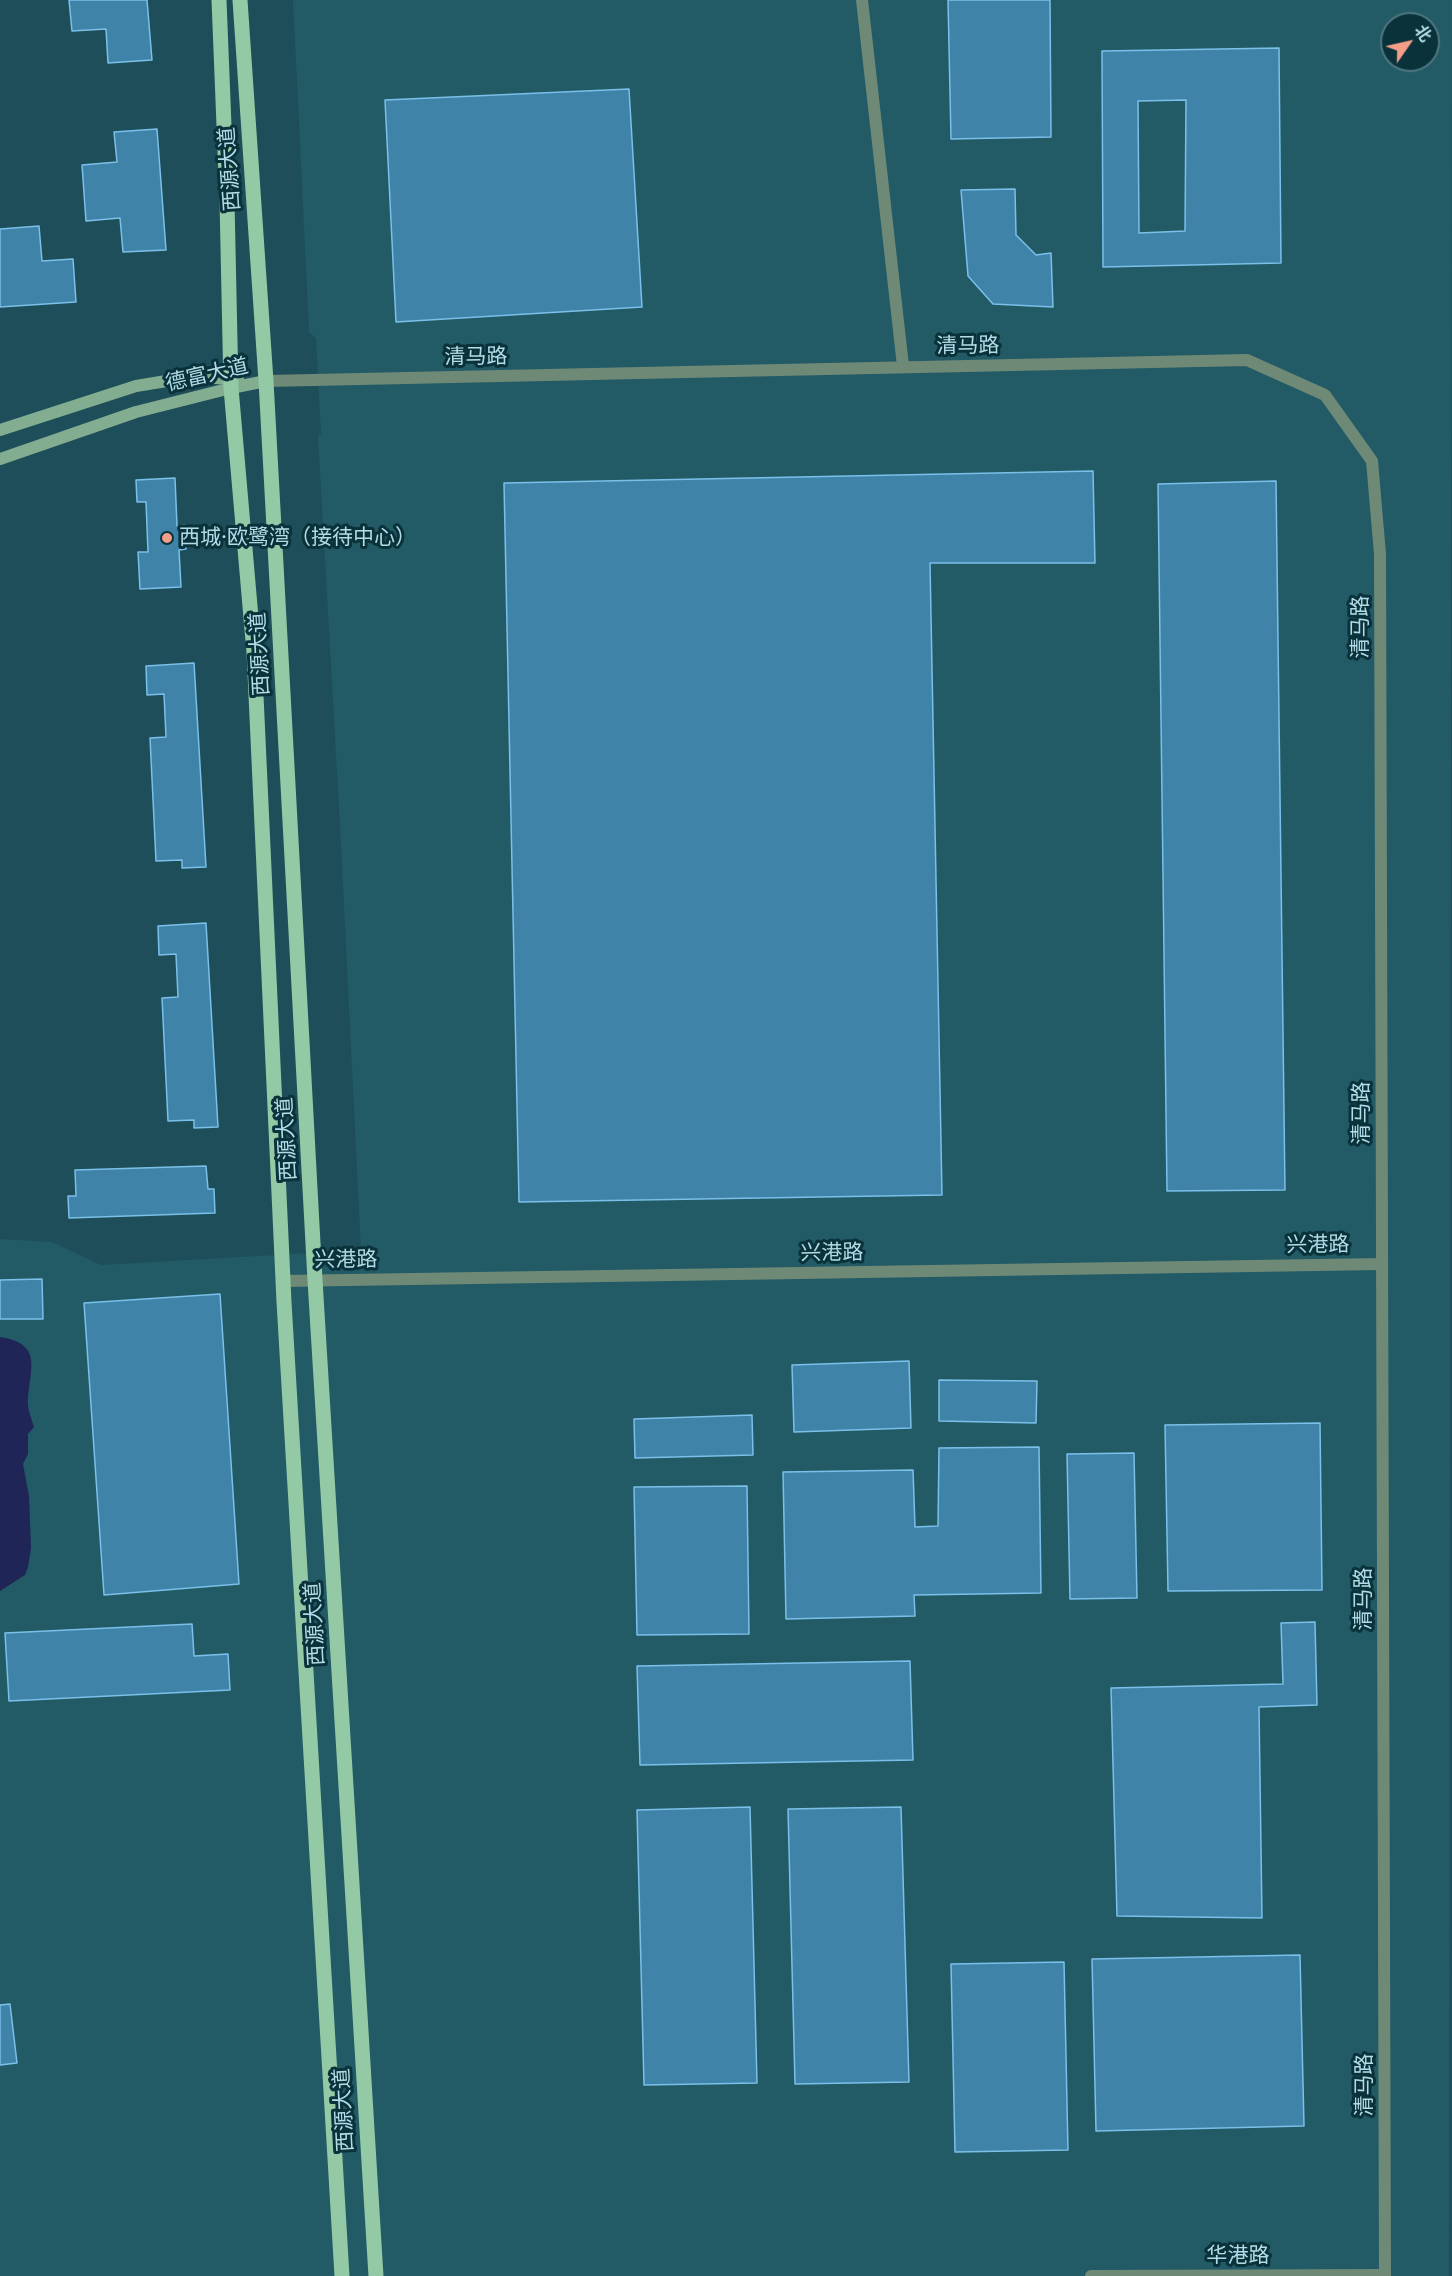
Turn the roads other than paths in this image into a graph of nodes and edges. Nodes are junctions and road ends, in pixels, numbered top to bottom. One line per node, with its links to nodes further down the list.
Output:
1 (240, 0): 5 (main road, 西源大道)
2 (862, 0): 4 (street)
3 (219, 1): 6 (main road, 西源大道)
4 (903, 366): 5 (street, 清马路); 9 (street, 清马路)
5 (266, 381): 6 (main road, 德富大道); 10 (main road, 西源大道)
6 (230, 383): 7 (main road, 德富大道); 8 (main road, 德富大道); 11 (main road, 西源大道)
7 (0, 430)
8 (0, 459)
9 (1382, 1264): 10 (street, 兴港路); 15 (street, 清马路)
10 (315, 1280): 11 (street, 兴港路); 13 (main road, 西源大道)
11 (283, 1281): 12 (main road, 西源大道)
12 (342, 2276)
13 (375, 2276)
14 (1091, 2276): 15 (street, 华港路)
15 (1385, 2276)

